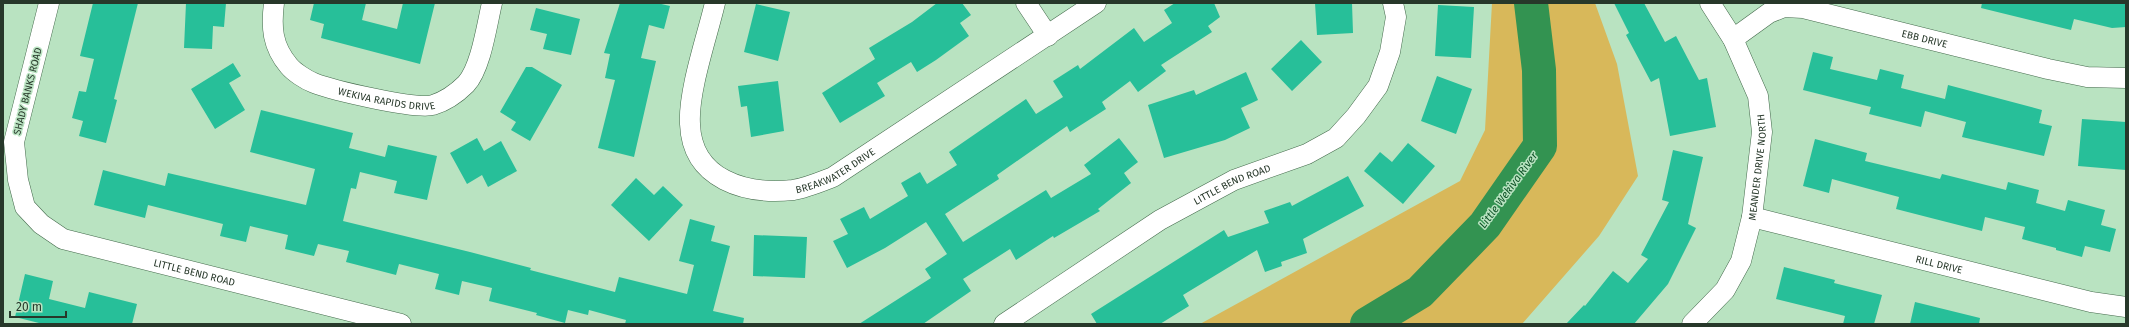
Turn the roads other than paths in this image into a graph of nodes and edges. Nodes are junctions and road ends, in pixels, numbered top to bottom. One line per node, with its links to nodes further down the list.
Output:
1 (49, 3): 12 (street, SHADY BANKS ROAD)
2 (274, 3): 3 (street, WEKIVA RAPIDS DRIVE)
3 (492, 3)
4 (715, 3): 9 (street, BREAKWATER DRIVE)
5 (1026, 3): 9 (street)
6 (1096, 3): 9 (street, BREAKWATER DRIVE)
7 (1393, 3): 16 (street, LITTLE BEND ROAD)
8 (1710, 3): 10 (street, MEANDER DRIVE NORTH)
9 (1048, 36)
10 (1733, 39): 11 (street, EBB DRIVE); 13 (street, MEANDER DRIVE NORTH)
11 (2126, 78)
12 (10, 180): 15 (street, LITTLE BEND ROAD)
13 (1752, 217): 14 (street, RILL DRIVE); 17 (street, MEANDER DRIVE NORTH)
14 (2126, 308)
15 (401, 324)
16 (1004, 324)
17 (1692, 324)

